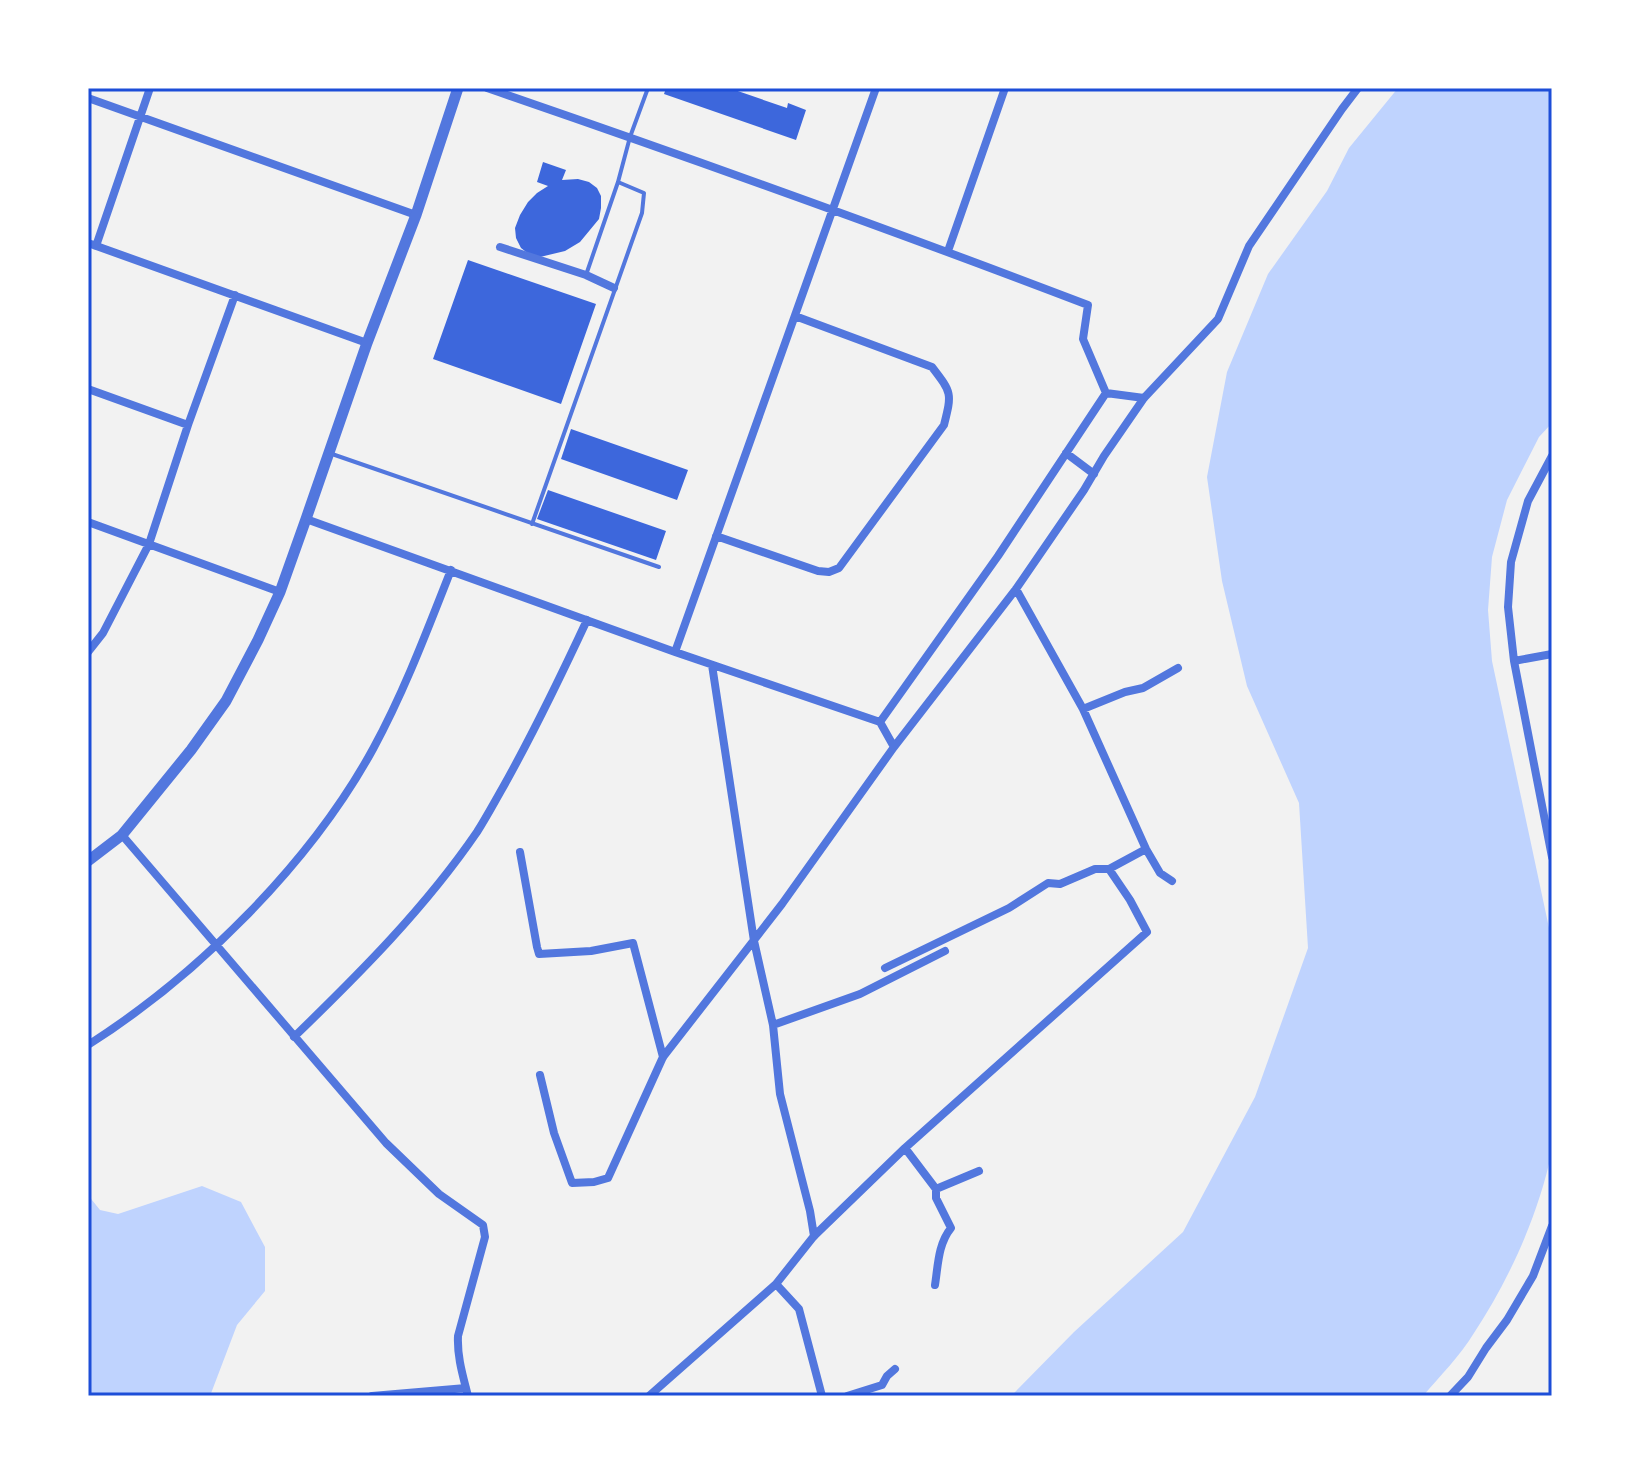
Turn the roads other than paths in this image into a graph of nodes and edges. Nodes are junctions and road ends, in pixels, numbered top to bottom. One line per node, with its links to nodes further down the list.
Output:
1 (150, 88): 9 (street)
2 (458, 88): 13 (street)
3 (487, 88): 10 (street)
4 (648, 88): 10 (lane)
5 (876, 88): 12 (street)
6 (1005, 88): 16 (street)
7 (1358, 88): 24 (street)
8 (88, 98): 9 (street)
9 (140, 116): 13 (street); 14 (street)
10 (630, 137): 11 (lane); 12 (street)
11 (618, 182): 17 (lane); 18 (lane)
12 (833, 210): 16 (street); 20 (street)
13 (416, 215): 21 (street)
14 (92, 244): 19 (street)
15 (500, 247): 17 (street)
16 (948, 251): 23 (street)
17 (586, 275): 18 (street)
18 (614, 288): 32 (lane)
19 (235, 295): 21 (street); 25 (street)
20 (795, 316): 33 (street); 33 (street)
21 (367, 343): 26 (street)
22 (88, 389): 25 (street)
23 (1106, 393): 24 (street); 27 (street)
24 (1144, 398): 29 (street)
25 (188, 425): 34 (street)
26 (330, 453): 30 (street); 32 (lane)
27 (1066, 453): 29 (street); 47 (street)
28 (1552, 456): 43 (street)
29 (1094, 474): 37 (street)
30 (306, 519): 36 (street); 38 (street)
31 (88, 522): 34 (street)
32 (532, 524): 35 (lane)
33 (716, 536): 41 (street)
34 (149, 544): 38 (street); 40 (street)
35 (659, 567)
36 (451, 570): 39 (street); 57 (street)
37 (1016, 589): 46 (street); 48 (street)
38 (280, 592): 49 (street)
39 (587, 620): 41 (street); 61 (street)
40 (88, 652)
41 (675, 652): 44 (street)
42 (1552, 654): 43 (street)
43 (1514, 661): 52 (street)
44 (712, 665): 47 (street); 56 (street)
45 (1178, 668): 46 (street)
46 (1083, 709): 50 (street)
47 (880, 722): 48 (street)
48 (894, 747): 56 (street)
49 (122, 835): 53 (street); 57 (street)
50 (1146, 849): 54 (street); 55 (street)
51 (520, 852): 63 (street)
52 (1552, 857)
53 (88, 861)
54 (1109, 869): 59 (street); 65 (street)
55 (1172, 881)
56 (754, 941): 60 (street); 63 (street)
57 (217, 946): 61 (street); 62 (street)
58 (945, 951): 60 (street)
59 (885, 968)
60 (773, 1025): 69 (street)
61 (294, 1037): 73 (street)
62 (88, 1045)
63 (663, 1057): 64 (street)
64 (540, 1075)
65 (905, 1148): 67 (street); 69 (street)
66 (979, 1171): 67 (street)
67 (936, 1189): 71 (street)
68 (1552, 1226): 78 (street)
69 (814, 1236): 70 (street)
70 (776, 1284): 75 (street); 76 (street)
71 (935, 1285)
72 (895, 1369): 77 (street)
73 (467, 1392): 74 (street)
74 (372, 1396)
75 (649, 1396)
76 (822, 1396)
77 (847, 1396)
78 (1450, 1396)

